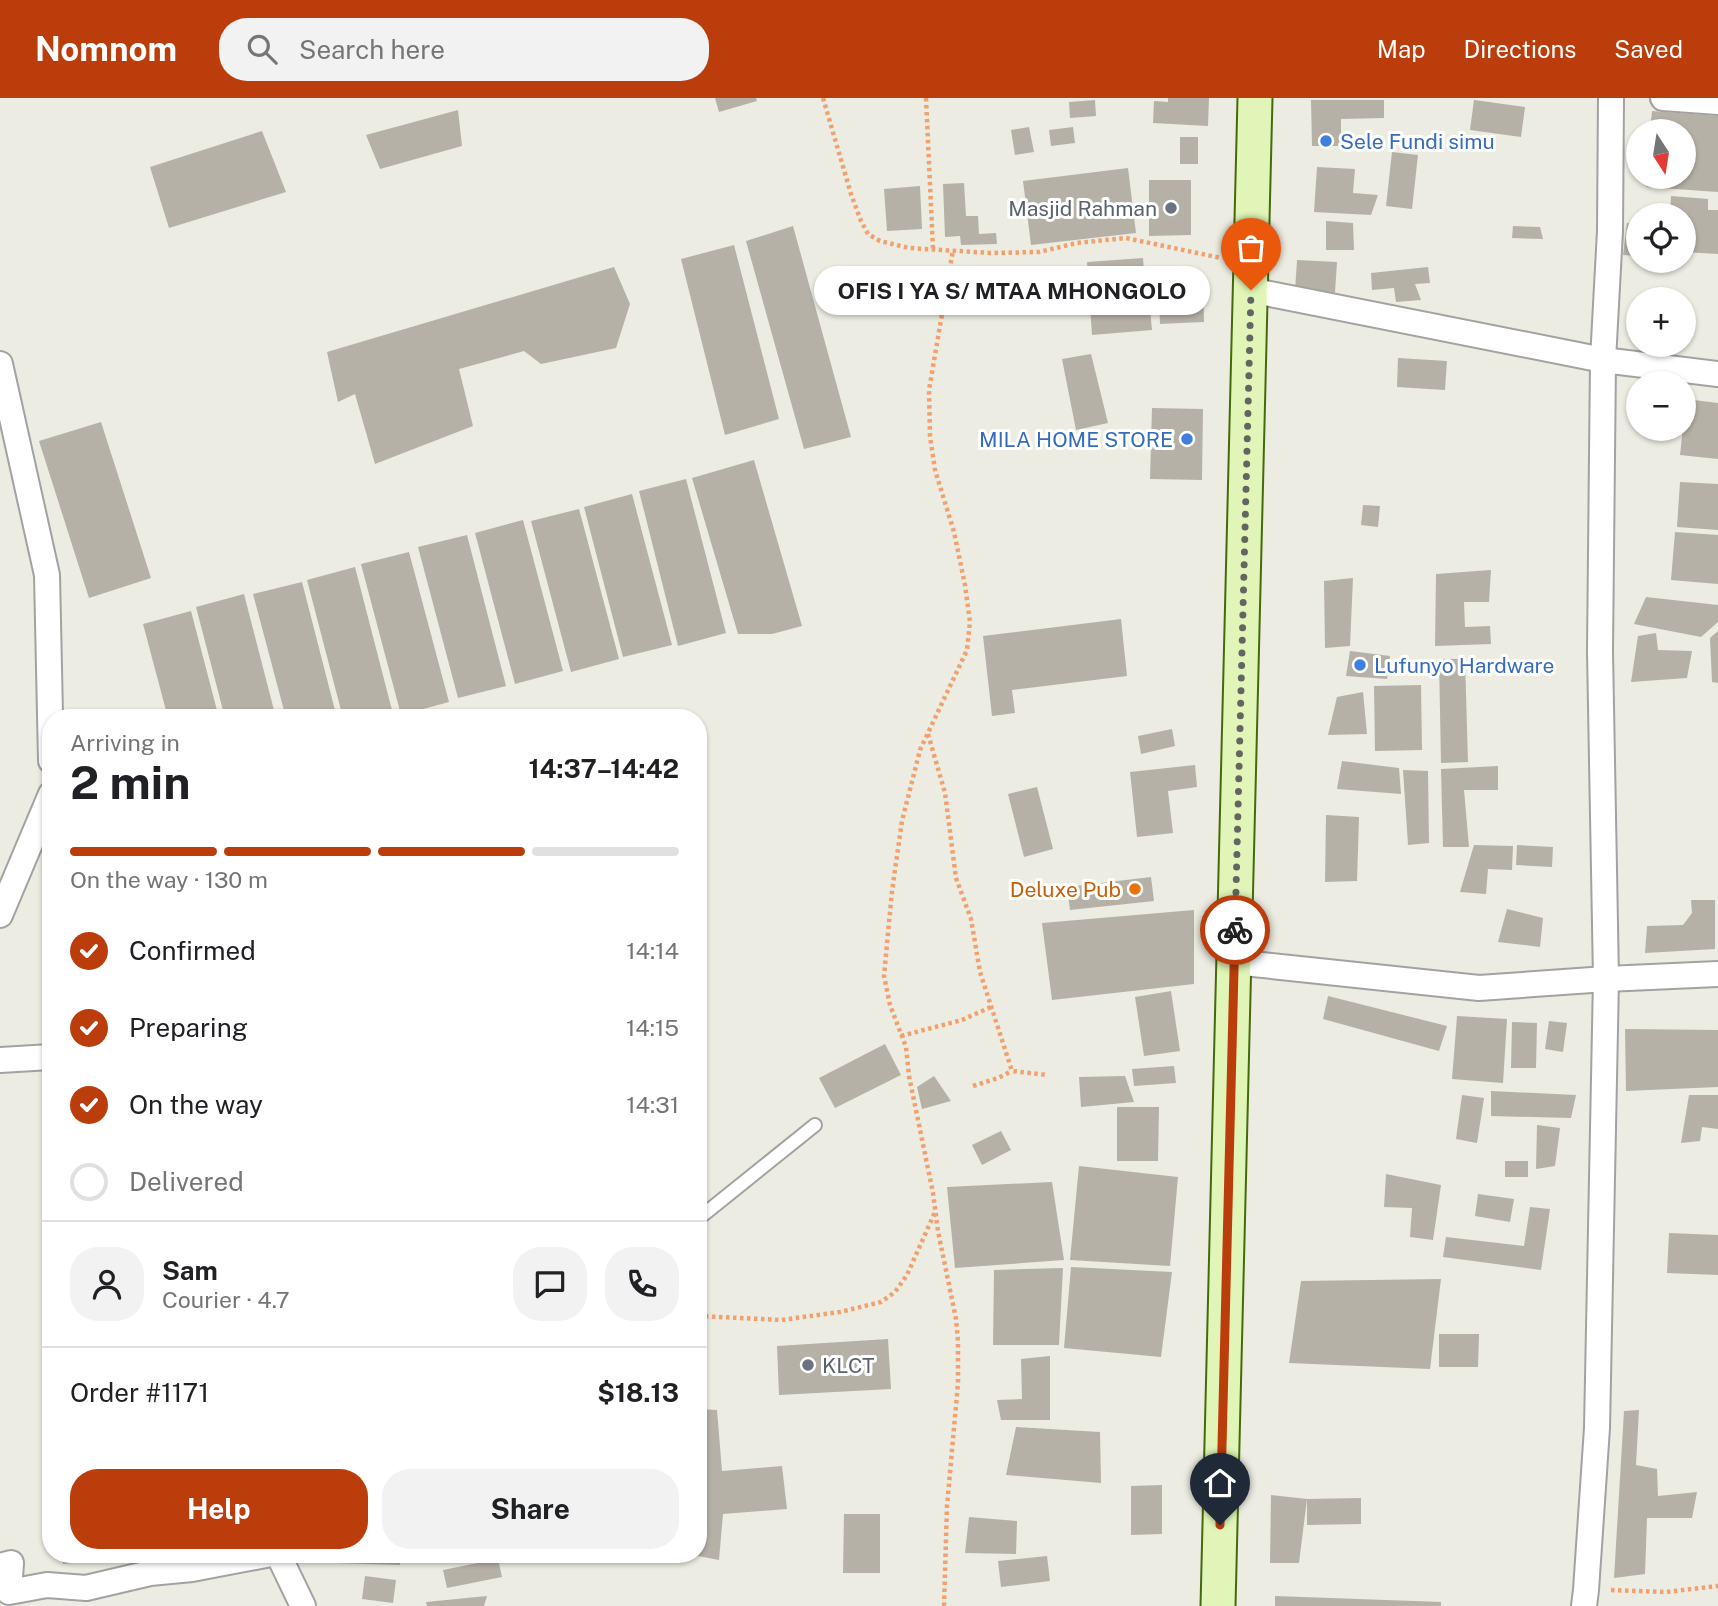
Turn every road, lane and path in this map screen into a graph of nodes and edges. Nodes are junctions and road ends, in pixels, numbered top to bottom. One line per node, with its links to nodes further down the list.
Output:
1 (823, 98): 7 (path)
2 (926, 98): 7 (path)
3 (1255, 98): 9 (street)
4 (1611, 98): 10 (street)
5 (1663, 98): 6 (street)
6 (1718, 102)
7 (933, 249): 8 (path)
8 (953, 250): 9 (path); 14 (path)
9 (1251, 279): 10 (street); 17 (street)
10 (1603, 360): 12 (street); 19 (street)
11 (0, 364): 13 (street)
12 (1718, 374)
13 (50, 709)
14 (928, 733): 20 (path); 21 (path)
15 (42, 815): 16 (street)
16 (0, 915)
17 (1234, 962): 19 (street); 38 (street)
18 (1718, 974): 19 (street)
19 (1606, 979): 35 (street)
20 (991, 1007): 21 (path); 24 (path)
21 (901, 1036): 28 (path)
22 (42, 1058): 23 (street)
23 (0, 1060)
24 (1012, 1071): 25 (path); 26 (path)
25 (1047, 1075)
26 (973, 1086)
27 (815, 1125): 29 (lane)
28 (936, 1211): 30 (path); 37 (path)
29 (707, 1212)
30 (707, 1316)
31 (223, 1563): 33 (street)
32 (282, 1563): 36 (street)
33 (0, 1566)
34 (1718, 1586): 35 (path)
35 (1585, 1598)
36 (303, 1606)
37 (944, 1606)
38 (1218, 1606)

